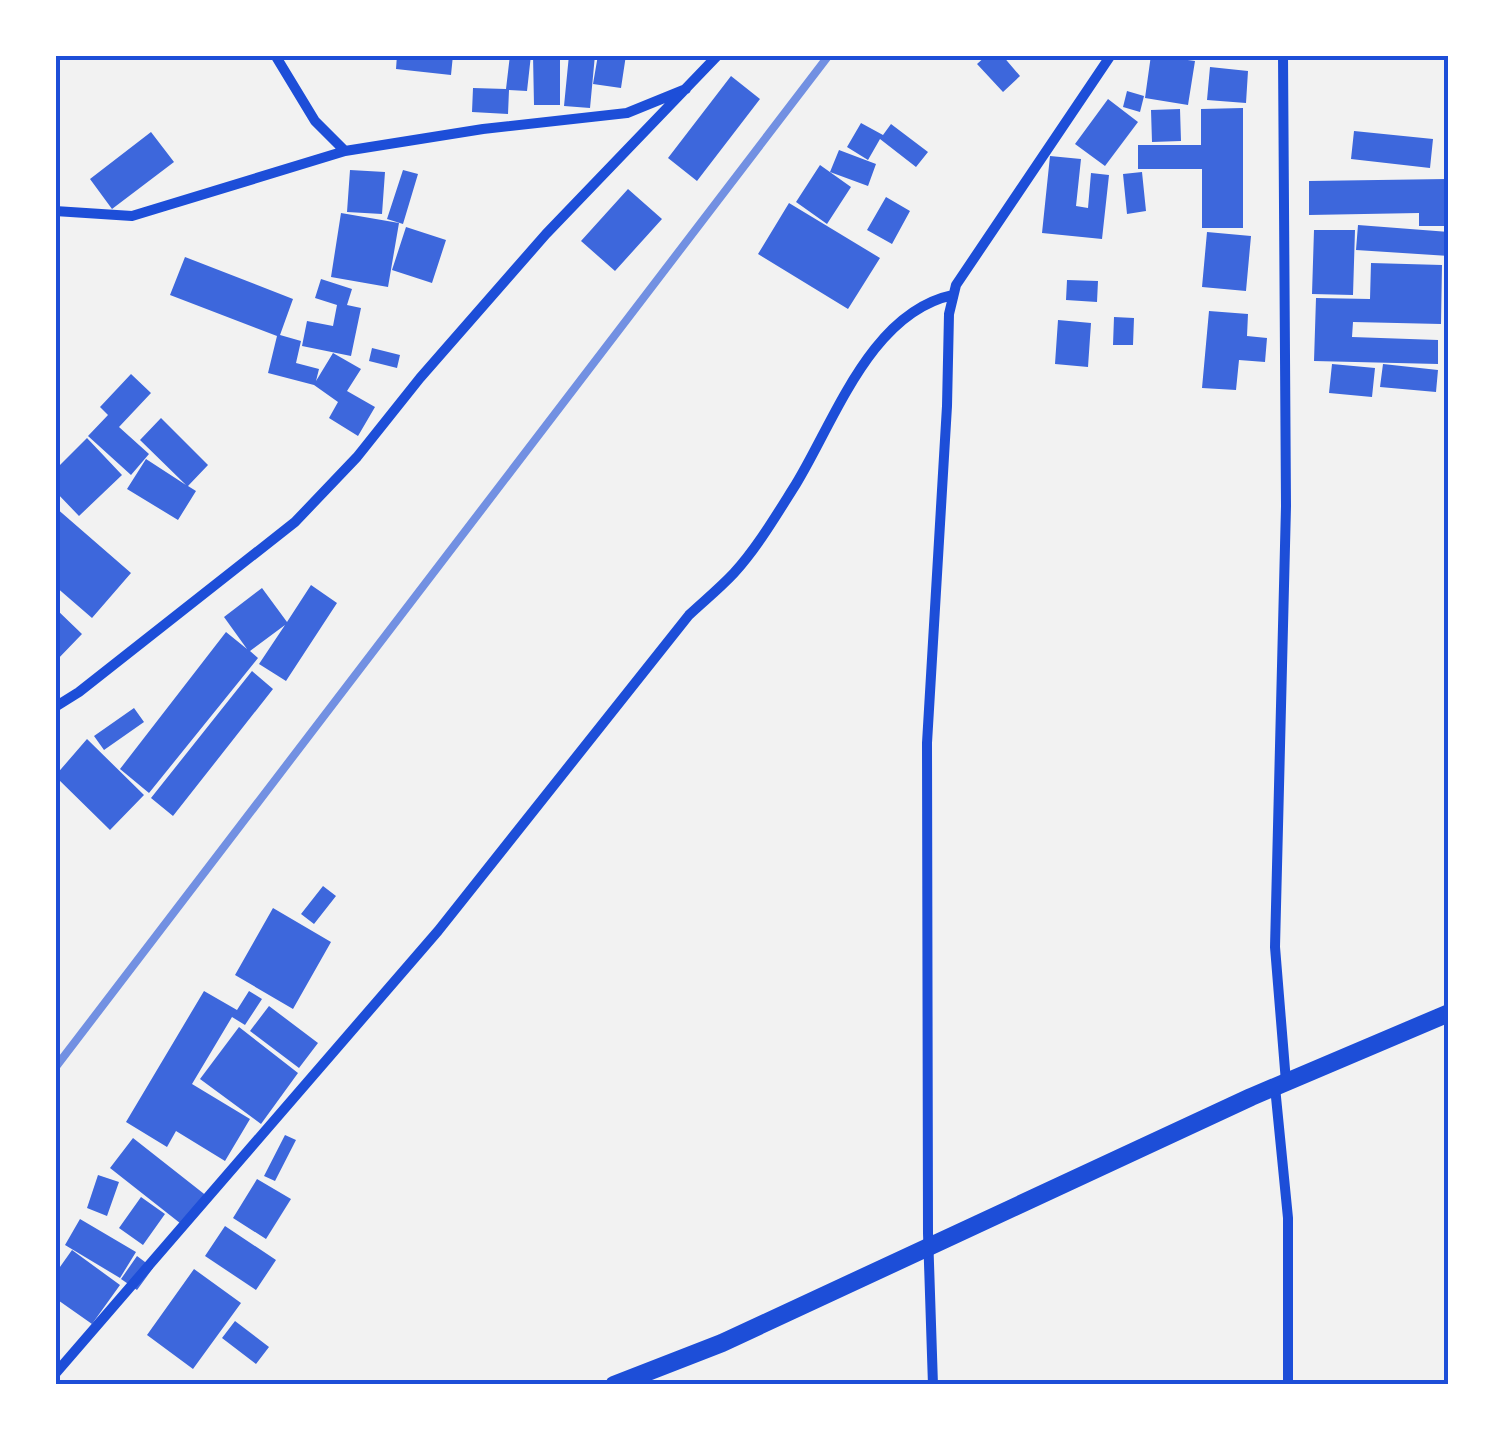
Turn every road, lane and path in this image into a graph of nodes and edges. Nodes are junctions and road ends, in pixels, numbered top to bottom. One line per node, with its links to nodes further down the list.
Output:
1 (275, 55): 6 (street)
2 (718, 55): 5 (street)
3 (1111, 55): 8 (street)
4 (1283, 55): 11 (street)
5 (691, 86): 6 (street); 9 (street)
6 (345, 151): 7 (street)
7 (55, 212)
8 (954, 295): 12 (street); 13 (street)
9 (55, 708)
10 (1449, 1014): 11 (street)
11 (1280, 1085): 12 (street); 16 (street)
12 (930, 1245): 14 (street); 15 (street)
13 (55, 1374)
14 (614, 1385)
15 (933, 1385)
16 (1288, 1385)

